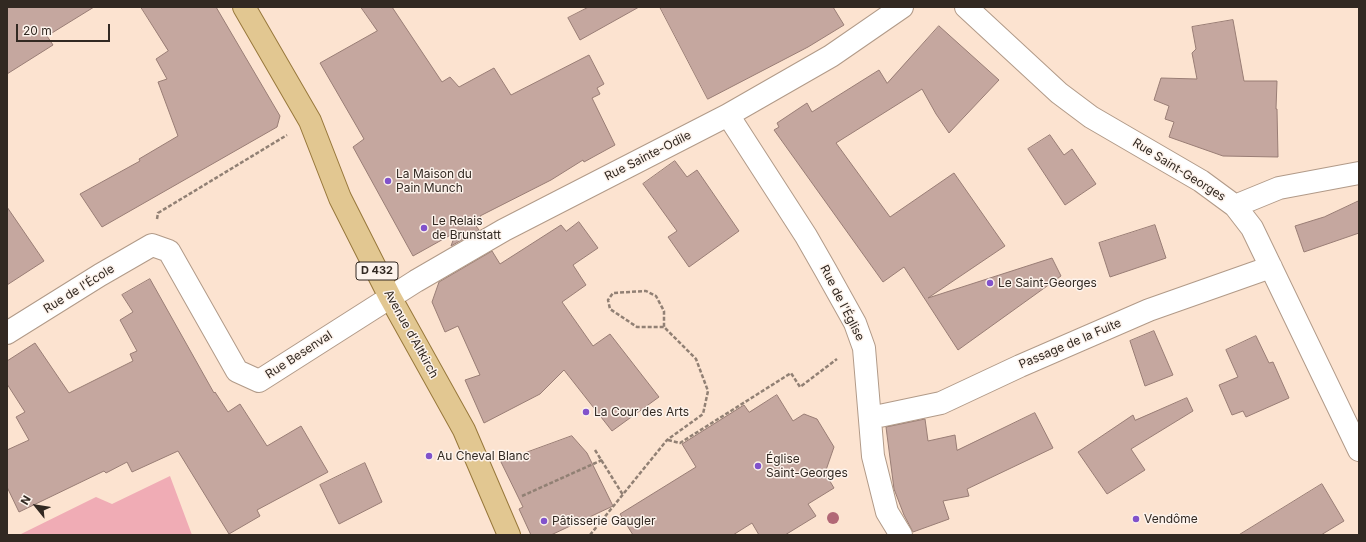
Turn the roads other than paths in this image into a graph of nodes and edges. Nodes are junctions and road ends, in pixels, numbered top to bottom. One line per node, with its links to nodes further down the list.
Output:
1 (244, 7): 9 (main road, Avenue d'Altkirch / D 432)
2 (902, 7): 4 (street, Rue Sainte-Odile)
3 (966, 7): 6 (street, Rue Saint-Georges)
4 (728, 115): 9 (street, Rue Sainte-Odile); 11 (street, Rue de l'Église)
5 (1359, 173): 6 (street)
6 (1235, 206): 8 (street, Rue Saint-Georges)
7 (152, 245): 9 (street, Rue Besenval); 10 (street, Rue de l'École)
8 (1271, 267): 11 (street, Passage de la Fuite); 12 (street, Rue Saint-Georges)
9 (390, 297): 13 (main road, Avenue d'Altkirch / D 432)
10 (7, 333)
11 (870, 418): 14 (street, Rue de l'Église)
12 (1359, 450)
13 (509, 535)
14 (901, 535)

